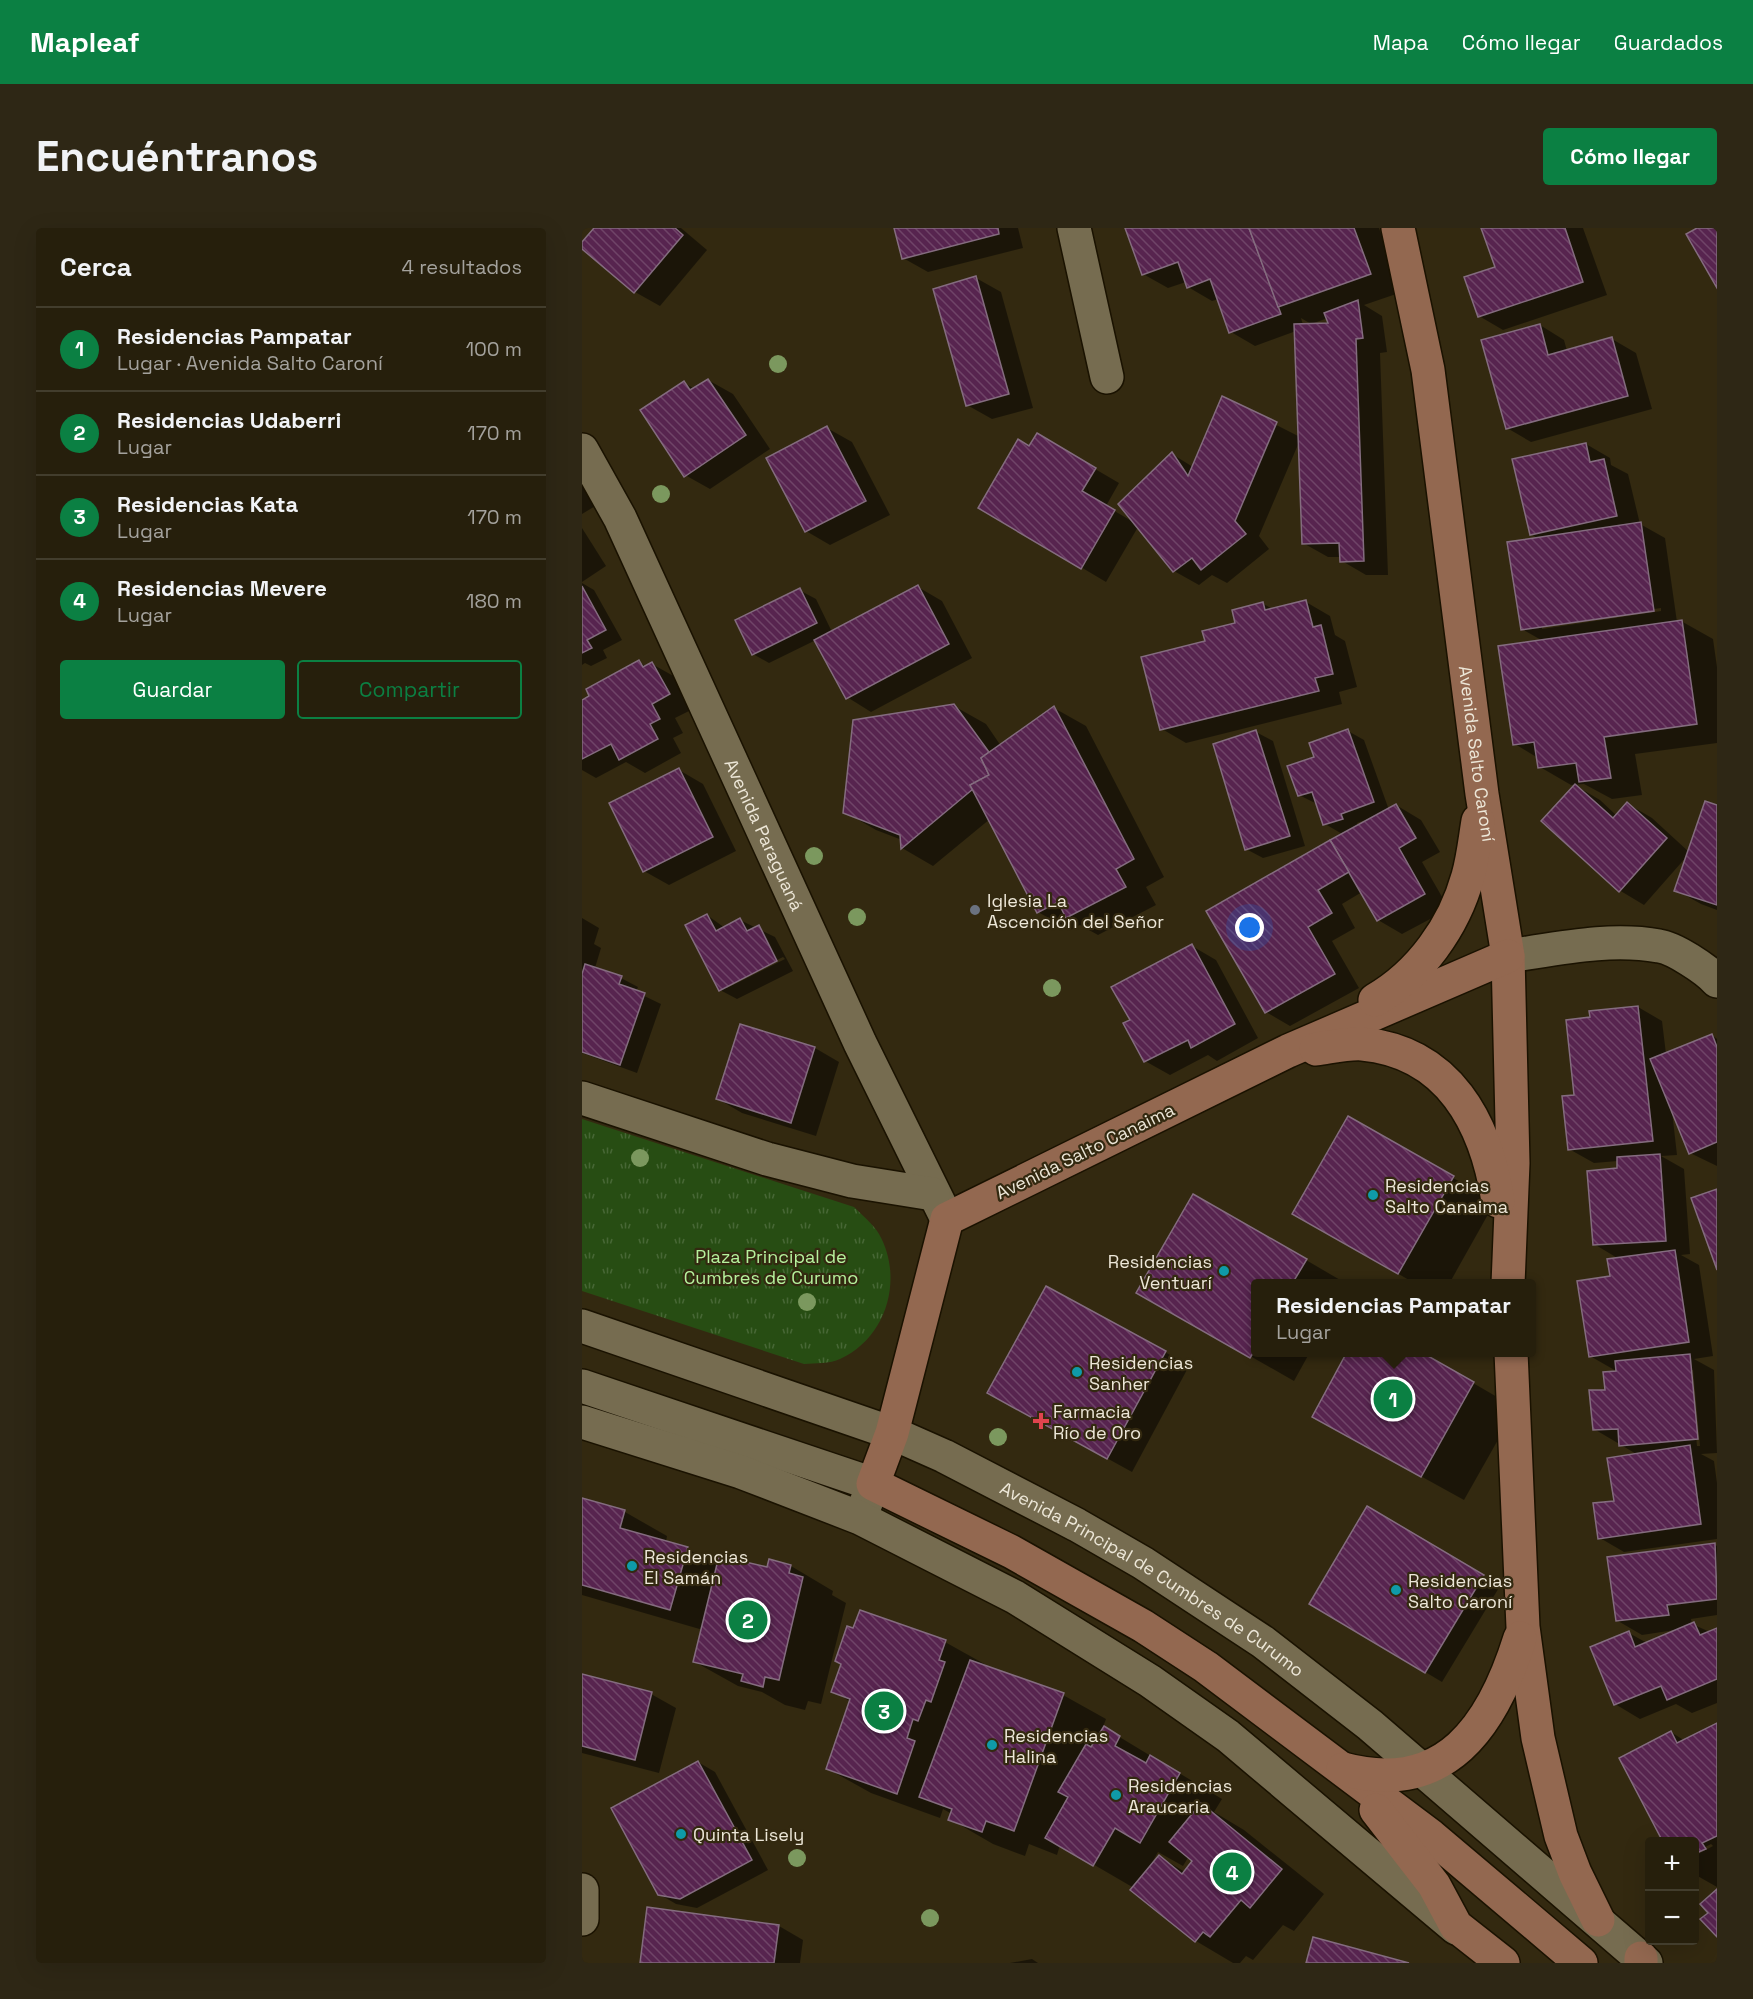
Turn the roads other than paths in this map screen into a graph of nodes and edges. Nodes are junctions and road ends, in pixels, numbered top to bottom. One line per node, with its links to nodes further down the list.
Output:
1 (1074, 228): 3 (street)
2 (1398, 228): 5 (main road, Avenida Salto Caroní)
3 (1107, 377)
4 (582, 450): 10 (street, Avenida Paraguaná)
5 (1482, 794): 6 (main road, Avenida Salto Caroní); 8 (main road)
6 (1508, 956): 7 (street); 8 (main road, Avenida Salto Canaima); 11 (main road, Avenida Salto Caroní)
7 (1717, 981)
8 (1288, 1051): 10 (main road, Avenida Salto Canaima); 11 (main road)
9 (582, 1098): 10 (street)
10 (940, 1206): 16 (main road)
11 (1507, 1279)
12 (582, 1326): 16 (street, Avenida Principal de Cumbres de Curumo)
13 (1511, 1357): 19 (main road)
14 (582, 1386): 17 (street)
15 (582, 1422): 18 (street)
16 (892, 1433): 17 (main road); 21 (street, Avenida Principal de Cumbres de Curumo)
17 (873, 1484): 18 (street); 20 (main road)
18 (860, 1518): 25 (street)
19 (1523, 1628): 21 (main road); 24 (main road)
20 (1336, 1767): 21 (main road); 25 (main road); 29 (main road)
21 (1421, 1768): 24 (street, Avenida Principal de Cumbres de Curumo)
22 (582, 1890): 23 (street)
23 (582, 1918)
24 (1598, 1920): 26 (street, Avenida Principal de Cumbres de Curumo)
25 (1456, 1926): 27 (street); 28 (main road)
26 (1643, 1962)
27 (1477, 1963)
28 (1503, 1963)
29 (1581, 1963)

